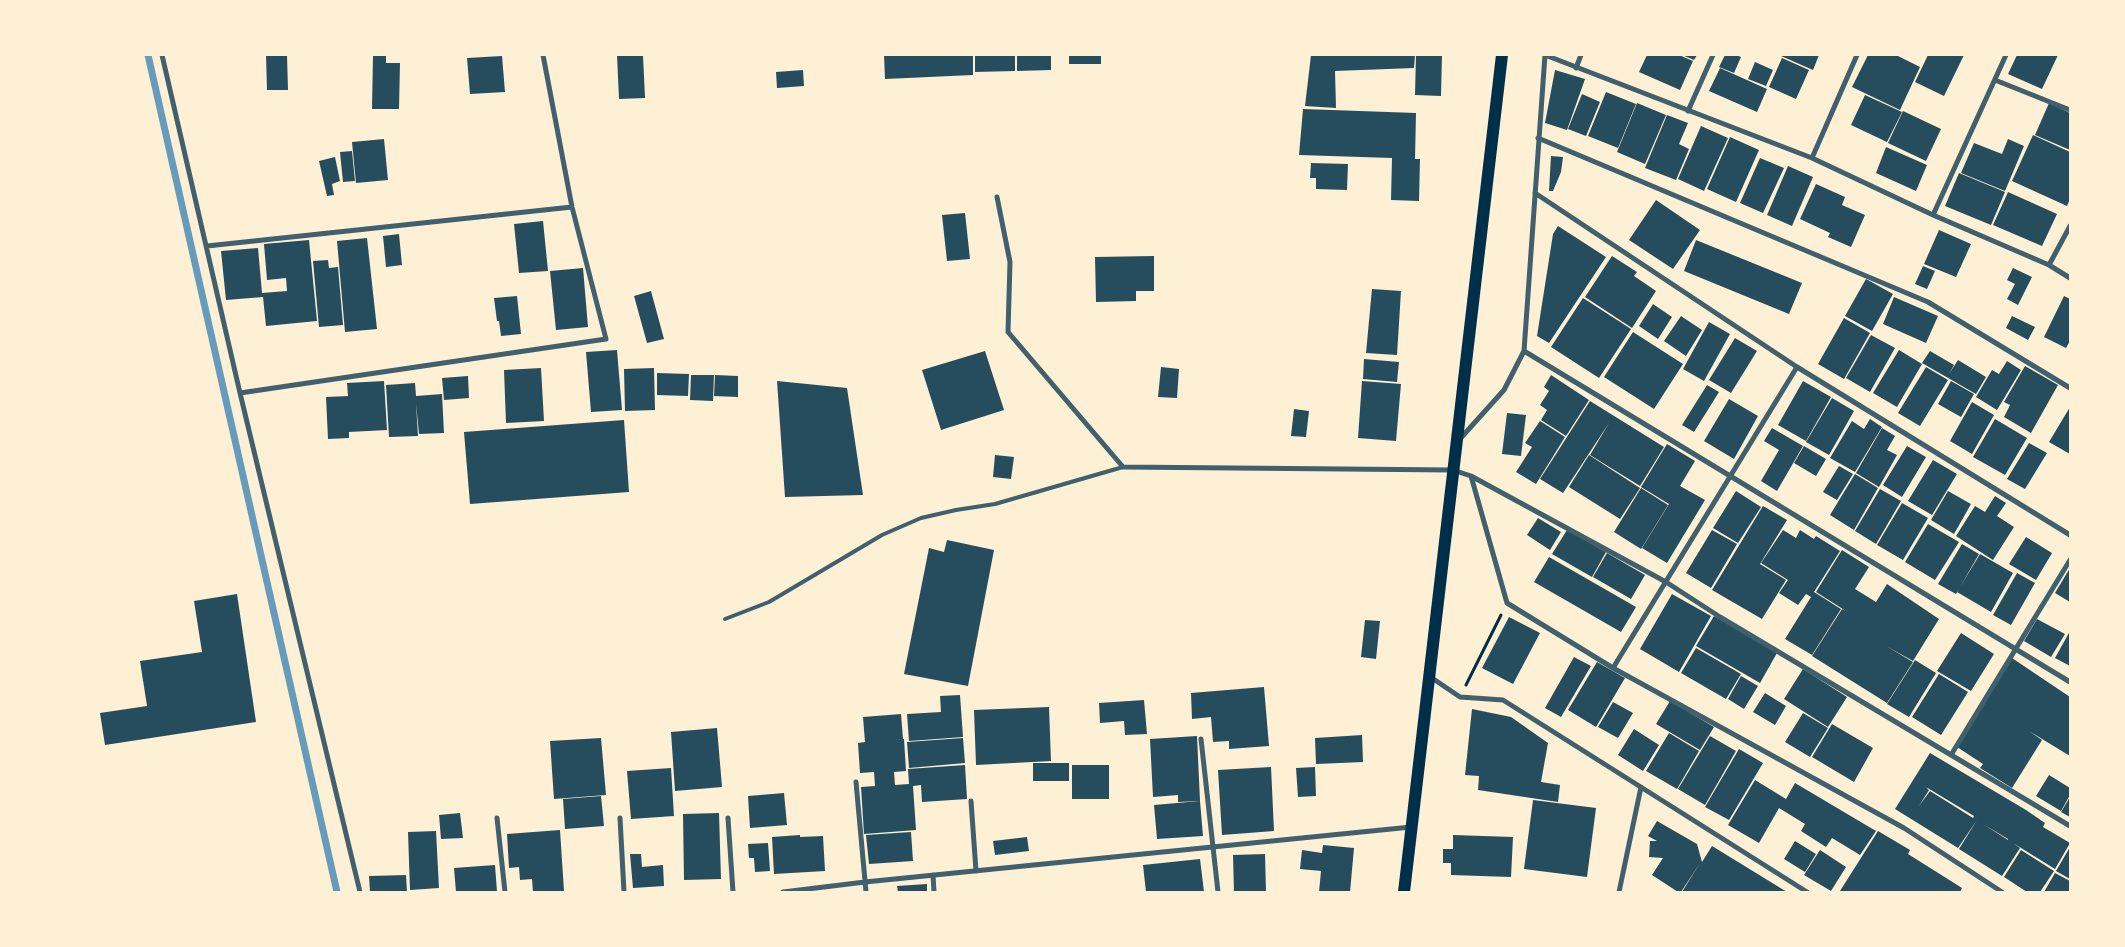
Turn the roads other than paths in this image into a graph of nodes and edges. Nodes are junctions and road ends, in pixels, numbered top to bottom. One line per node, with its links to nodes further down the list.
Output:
1 (162, 55): 20 (street)
2 (543, 55): 17 (street)
3 (1502, 55): 27 (main road)
4 (1545, 55): 9 (street); 13 (street)
5 (1581, 55): 9 (street)
6 (1713, 55): 11 (street)
7 (1857, 55): 14 (street)
8 (2006, 55): 10 (street)
9 (1576, 68): 11 (street)
10 (1995, 80): 12 (street); 18 (street)
11 (1688, 110): 14 (street)
12 (2070, 110)
13 (1538, 138): 15 (street); 25 (street)
14 (1812, 158): 18 (street)
15 (1535, 194): 23 (street); 24 (street)
16 (997, 197): 28 (street)
17 (572, 207): 20 (street); 26 (street)
18 (1932, 215): 21 (street)
19 (2070, 226): 21 (street)
20 (207, 246): 26 (street)
21 (2049, 266): 22 (street)
22 (2070, 278)
23 (1524, 351): 27 (street); 31 (street)
24 (1796, 367): 31 (street); 32 (street)
25 (2070, 388)
26 (240, 393): 54 (street)
27 (1456, 444): 29 (main road)
28 (1123, 467): 29 (street); 35 (lane)
29 (1453, 470): 30 (street); 38 (main road)
30 (1471, 476): 34 (street); 37 (street)
31 (1731, 476): 34 (street); 36 (street)
32 (2070, 535)
33 (2070, 560): 36 (street)
34 (1666, 582): 37 (street); 41 (street)
35 (725, 619)
36 (2016, 650): 39 (street); 41 (street)
37 (1613, 668): 65 (street)
38 (1429, 675): 43 (street); 49 (main road)
39 (2070, 682)
40 (1201, 739): 50 (street)
41 (1951, 755): 48 (street)
42 (856, 782): 53 (street)
43 (1641, 787): 63 (street); 64 (street)
44 (971, 801): 51 (street)
45 (497, 818): 55 (street)
46 (620, 818): 56 (street)
47 (728, 818): 57 (street)
48 (2070, 826)
49 (1412, 827): 50 (street); 62 (main road)
50 (1213, 848): 51 (street); 61 (street)
51 (976, 871): 52 (street)
52 (932, 875): 53 (street); 60 (street)
53 (865, 882): 58 (street); 59 (street)
54 (360, 892)
55 (505, 892)
56 (624, 892)
57 (732, 892)
58 (783, 892)
59 (866, 892)
60 (934, 892)
61 (1218, 892)
62 (1404, 892)
63 (1619, 892)
64 (1807, 892)
65 (2002, 892)

